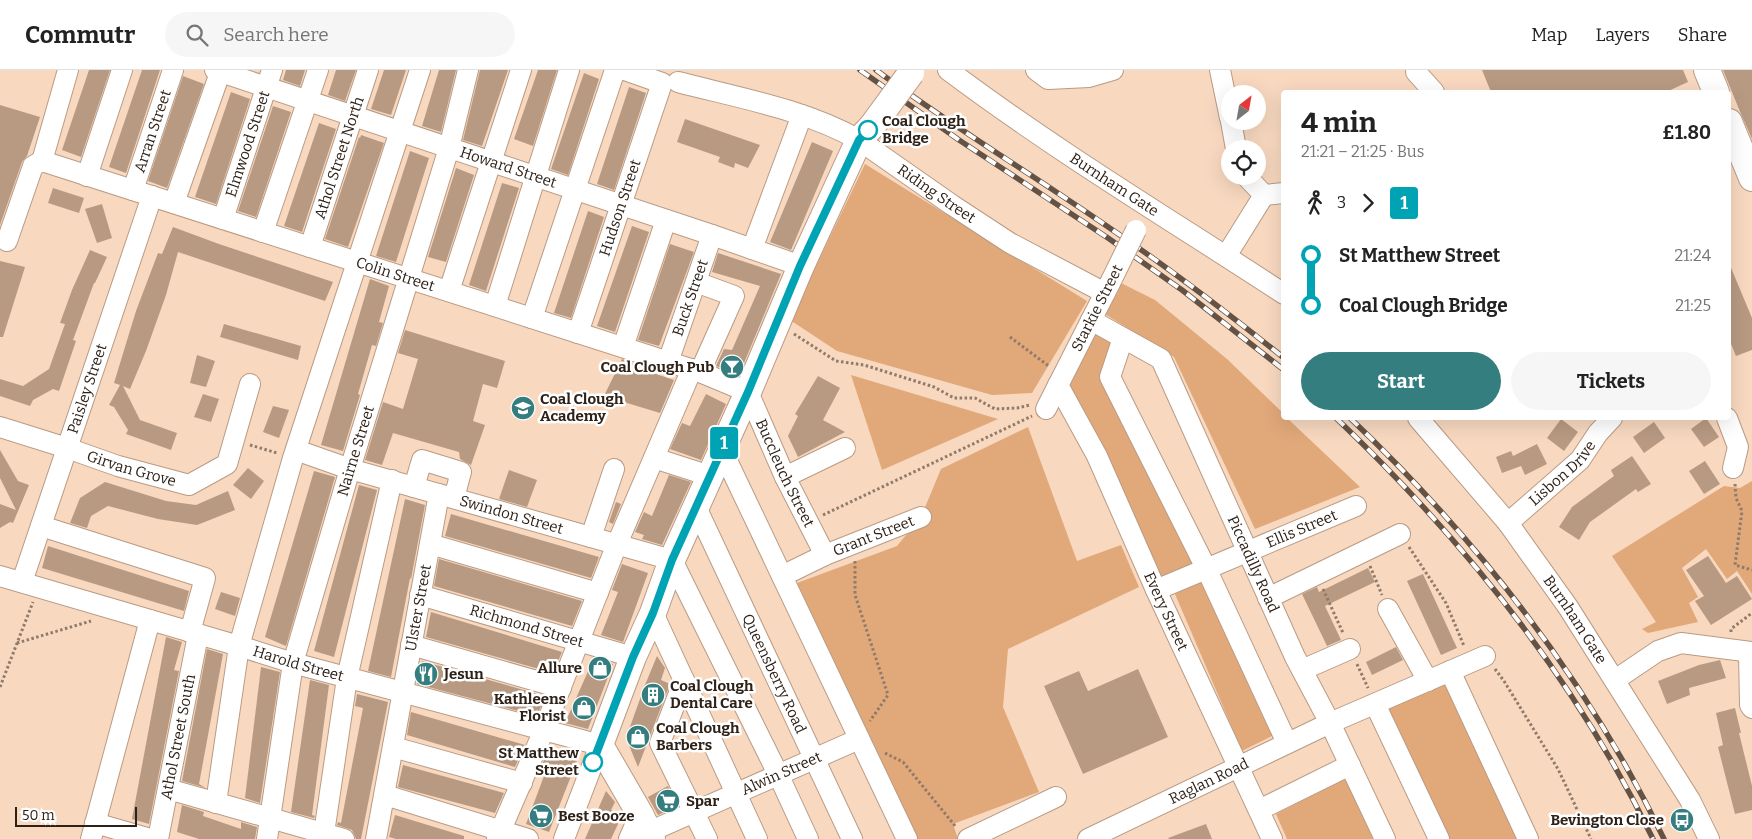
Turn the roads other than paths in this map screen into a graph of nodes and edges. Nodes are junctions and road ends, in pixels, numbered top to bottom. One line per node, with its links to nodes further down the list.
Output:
1 (68, 70): 32 (street)
2 (122, 70): 34 (street)
3 (173, 70): 38 (street, Arran Street)
4 (318, 70): 25 (street)
5 (368, 70): 27 (street, Athol Street North)
6 (420, 70): 29 (street)
7 (468, 70): 31 (street, Nairne Street)
8 (521, 70): 33 (street)
9 (569, 70): 35 (street)
10 (615, 70): 39 (street)
11 (625, 70): 21 (street, Riding Street)
12 (948, 70): 45 (street, Burnham Gate)
13 (1036, 70): 18 (street)
14 (1220, 70): 22 (street)
15 (1707, 70): 24 (main road)
16 (219, 71): 20 (street, Howard Street); 43 (street)
17 (912, 71): 30 (main road, bridge)
18 (1105, 71)
19 (1416, 72): 23 (street)
20 (269, 79): 25 (street, Howard Street); 46 (street, Elmwood Street)
21 (670, 82): 26 (street, Riding Street); 44 (street, Hudson Street)
22 (1223, 85)
23 (1432, 90)
24 (1715, 90)
25 (308, 101): 27 (street, Howard Street); 48 (street)
26 (802, 115): 30 (street, Riding Street); 52 (street)
27 (354, 116): 29 (street, Howard Street); 51 (street, Athol Street North)
28 (1731, 127): 36 (main road)
29 (399, 131): 31 (street, Howard Street); 54 (street)
30 (866, 132): 55 (main road); 58 (street, Riding Street)
31 (449, 148): 33 (street, Howard Street); 56 (street, Nairne Street)
32 (42, 161): 34 (street, Colin Street); 50 (street)
33 (492, 162): 35 (street, Howard Street); 59 (street)
34 (88, 176): 38 (street, Colin Street)
35 (535, 177): 39 (street, Howard Street); 61 (street)
36 (1752, 178)
37 (1255, 185): 41 (street)
38 (133, 190): 42 (street, Colin Street)
39 (575, 190): 44 (street, Howard Street); 62 (street)
40 (1281, 193): 41 (street)
41 (1264, 195): 53 (street)
42 (152, 196): 43 (street, Colin Street); 78 (street, Paisley Street)
43 (174, 204): 46 (street, Colin Street)
44 (620, 205): 47 (street, Howard Street); 64 (street, Hudson Street)
45 (1148, 207): 53 (street, Burnham Gate); 58 (street, Starkie Street, bridge)
46 (223, 219): 48 (street, Colin Street)
47 (666, 220): 49 (street, Howard Street); 66 (street)
48 (263, 232): 51 (street, Colin Street)
49 (712, 235): 52 (street, Howard Street); 57 (street, Buck Street)
50 (7, 241)
51 (310, 247): 54 (street, Colin Street)
52 (752, 249): 55 (street, Howard Street)
53 (1226, 256): 60 (street, Burnham Gate)
54 (357, 262): 56 (street, Colin Street); 81 (street)
55 (800, 266): 71 (main road)
56 (408, 278): 59 (street, Colin Street); 84 (street, Nairne Street)
57 (696, 282): 67 (street, Buck Street); 68 (street)
58 (1107, 288): 63 (street, Starkie Street)
59 (449, 291): 61 (street, Colin Street)
60 (1281, 292)
61 (495, 306): 62 (street, Colin Street)
62 (532, 318): 64 (street, Colin Street)
63 (1091, 320): 65 (street, Piccadilly Road); 69 (street, Starkie Street)
64 (578, 333): 66 (street, Colin Street)
65 (1123, 338): 100 (street, Piccadilly Road); 103 (street)
66 (623, 347): 67 (street, Colin Street)
67 (668, 362): 68 (street, Colin Street)
68 (696, 370): 71 (street, Colin Street); 82 (street)
69 (1060, 381): 72 (street, Starkie Street); 107 (street, Every Street)
70 (250, 384): 78 (street, Girvan Grove)
71 (748, 392): 80 (main road); 87 (street, Buccleuch Street)
72 (1046, 409)
73 (1420, 420): 94 (street, Burnham Gate)
74 (1607, 420): 76 (street, Lisbon Drive)
75 (1729, 420): 83 (street)
76 (1593, 425): 94 (street, Lisbon Drive)
77 (0, 428): 78 (street, Girvan Grove)
78 (68, 448): 95 (street, Paisley Street)
79 (845, 448): 87 (street)
80 (722, 450): 86 (main road); 105 (street)
81 (295, 454): 84 (street, Swindon Street); 117 (street)
82 (654, 458): 86 (street); 99 (street)
83 (1734, 468)
84 (350, 469): 88 (street, Swindon Street); 122 (street, Nairne Street)
85 (614, 469): 97 (street)
86 (710, 476): 92 (main road)
87 (785, 477): 101 (street, Buccleuch Street)
88 (392, 480): 89 (street, Swindon Street); 125 (street)
89 (414, 487): 90 (street, Swindon Street); 90 (street, Ulster Street)
90 (447, 496): 97 (street, Swindon Street); 98 (street, Ulster Street)
91 (1356, 506): 100 (street, Ellis Street)
92 (696, 507): 102 (main road); 139 (street, Queensberry Road)
93 (921, 517): 101 (street, Grant Street)
94 (1508, 523): 127 (street, Burnham Gate)
95 (41, 526): 106 (street, Paisley Street); 114 (street, Athol Street South)
96 (1400, 534): 110 (street)
97 (591, 537): 99 (street, Swindon Street)
98 (430, 544): 108 (street); 109 (street, Ulster Street)
99 (617, 544): 102 (street, Swindon Street); 108 (street)
100 (1246, 550): 103 (street, Ellis Street); 110 (street, Piccadilly Road)
101 (825, 555): 105 (street, Grant Street)
102 (672, 560): 112 (main road); 142 (street)
103 (1206, 568): 107 (street, Ellis Street); 136 (street)
104 (0, 576): 106 (street, Harold Street)
105 (782, 576): 135 (street)
106 (30, 585): 113 (street, Harold Street)
107 (1156, 590): 141 (street, Every Street)
108 (598, 592): 115 (street)
109 (420, 595): 115 (street, Richmond Street); 116 (street, Ulster Street)
110 (1268, 598): 123 (street, Piccadilly Road)
111 (1388, 609): 128 (street)
112 (653, 613): 120 (main road); 126 (street)
113 (150, 620): 114 (street, Harold Street); 152 (street)
114 (194, 634): 117 (street, Harold Street); 144 (street, Athol Street South)
115 (579, 641): 120 (street, Richmond Street); 129 (street)
116 (412, 645): 129 (street); 130 (street, Ulster Street)
117 (239, 646): 122 (street, Harold Street); 148 (street)
118 (1350, 648): 123 (street)
119 (1751, 653): 127 (street); 132 (street)
120 (633, 657): 137 (main road)
121 (1478, 660): 124 (street, Raglan Road)
122 (293, 663): 125 (street, Harold Street); 151 (street, Nairne Street)
123 (1302, 670): 133 (street, Piccadilly Road)
124 (1450, 671): 128 (street, Raglan Road); 173 (street)
125 (348, 678): 130 (street, Harold Street); 154 (street)
126 (684, 680): 145 (street); 150 (street)
127 (1615, 680): 174 (street, Burnham Gate)
128 (1428, 681): 131 (street, Raglan Road)
129 (561, 688): 134 (street)
130 (403, 693): 134 (street, Harold Street); 138 (street, Ulster Street)
131 (1375, 704): 133 (street, Raglan Road); 172 (street)
132 (1752, 708)
133 (1330, 723): 136 (street, Raglan Road); 140 (street, Piccadilly Road)
134 (544, 730): 137 (street, Harold Street); 143 (street)
135 (858, 739): 139 (street, Alwin Street); 167 (street)
136 (1288, 743): 141 (street, Raglan Road)
137 (600, 745): 153 (main road); 162 (street)
138 (393, 747): 143 (street); 146 (street, Ulster Street)
139 (814, 759): 142 (street, Alwin Street); 166 (street, Queensberry Road)
140 (1350, 765): 149 (street); 171 (street, Piccadilly Road)
141 (1240, 767): 149 (street, Every Street); 169 (street, Raglan Road)
142 (778, 774): 145 (street, Alwin Street); 165 (street)
143 (522, 783): 155 (street)
144 (168, 789): 148 (street); 157 (street, Athol Street South)
145 (735, 793): 150 (street, Alwin Street); 164 (street)
146 (385, 794): 155 (street); 160 (street, Ulster Street)
147 (1056, 796): 168 (street)
148 (216, 803): 151 (street)
149 (1259, 810): 170 (street, Every Street)
150 (694, 811): 153 (street, Alwin Street); 163 (street)
151 (270, 819): 154 (street); 158 (street, Nairne Street)
152 (93, 831): 156 (street)
153 (642, 831)
154 (324, 833): 159 (street)
155 (499, 835): 161 (street)
156 (151, 839)
157 (158, 839)
158 (267, 839)
159 (344, 839)
160 (376, 839)
161 (528, 839)
162 (564, 839)
163 (707, 839)
164 (756, 839)
165 (808, 839)
166 (852, 839)
167 (907, 839)
168 (968, 839)
169 (1088, 839)
170 (1272, 839)
171 (1384, 839)
172 (1439, 839)
173 (1528, 839)
174 (1709, 839)

